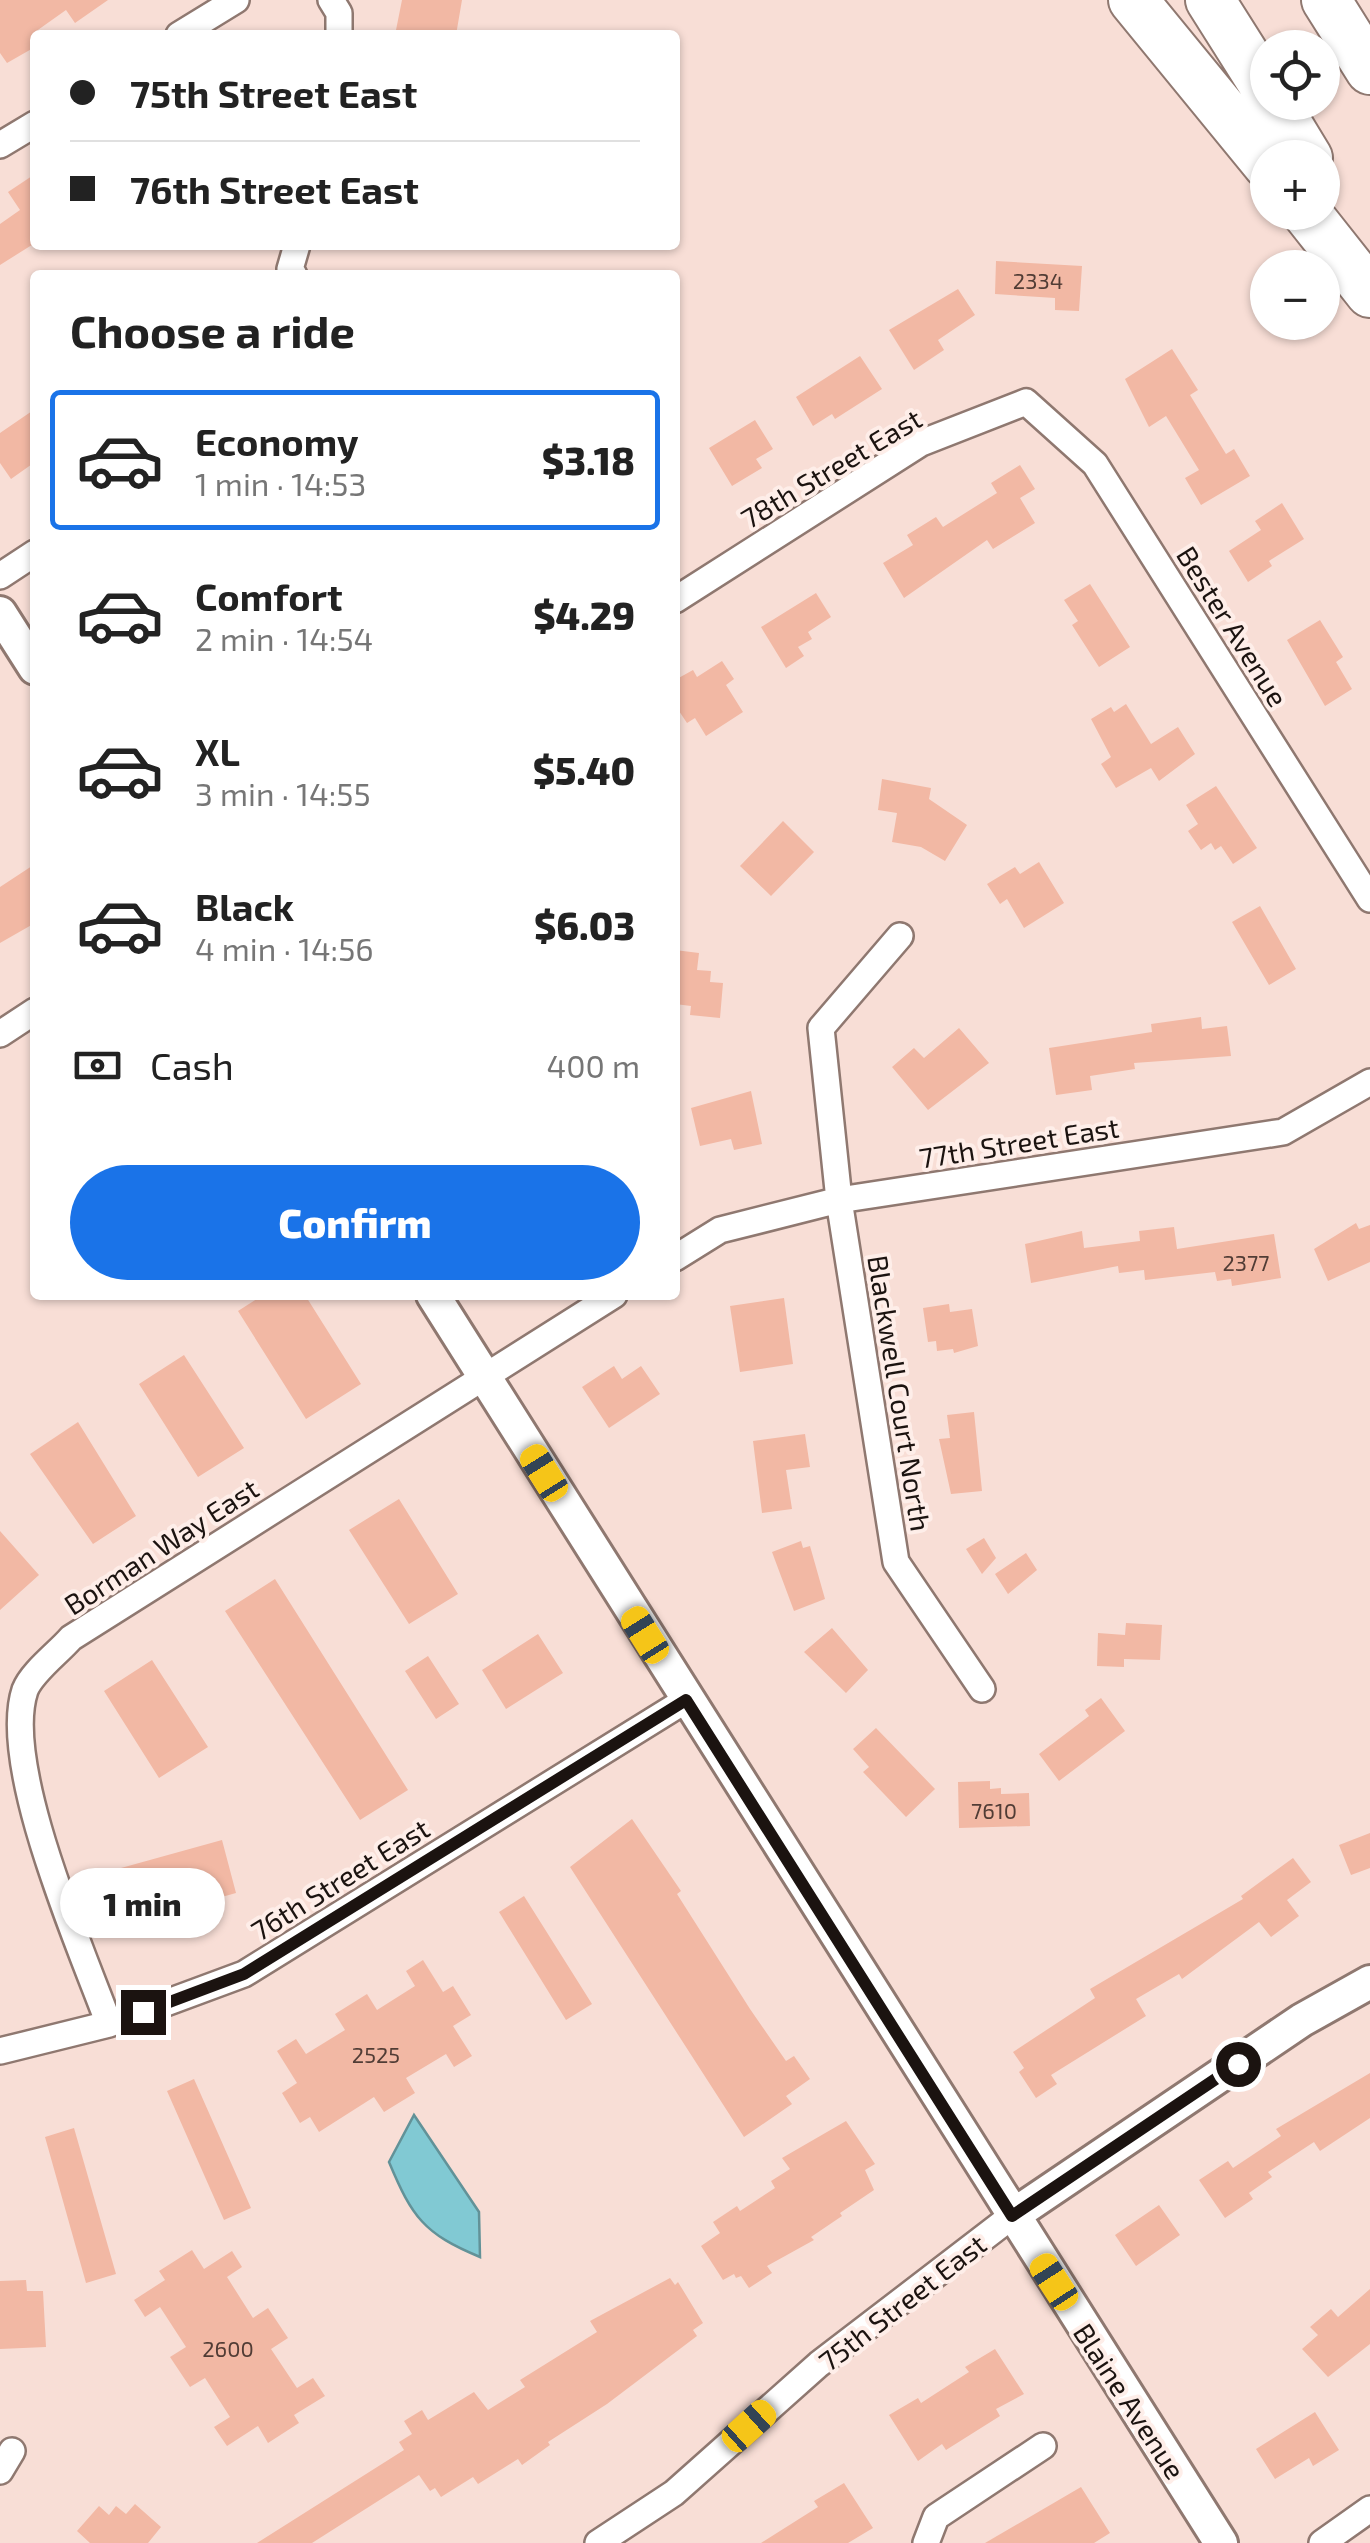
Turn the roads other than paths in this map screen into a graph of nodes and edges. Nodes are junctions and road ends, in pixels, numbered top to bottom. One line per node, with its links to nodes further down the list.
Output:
1 (236, 0): 6 (street)
2 (331, 0): 7 (street)
3 (1133, 0): 11 (highway)
4 (1210, 0): 8 (highway)
5 (1326, 0): 9 (highway)
6 (187, 30)
7 (339, 30)
8 (1250, 63)
9 (1370, 70)
10 (30, 127): 12 (street)
11 (1250, 143)
12 (0, 146)
13 (1340, 208): 15 (highway)
14 (1320, 230): 16 (highway)
15 (1370, 256)
16 (1370, 292)
17 (1026, 402): 20 (street, 78th Street East); 23 (street, Bester Avenue)
18 (30, 555): 19 (street)
19 (0, 576)
20 (680, 597)
21 (0, 614): 22 (street)
22 (30, 660)
23 (1370, 900)
24 (900, 936): 28 (street, Blackwell Court North)
25 (30, 1014): 26 (street)
26 (0, 1034)
27 (1370, 1082): 28 (street, 77th Street East)
28 (838, 1200): 29 (street, 77th Street East); 33 (street, Blackwell Court North)
29 (680, 1255)
30 (436, 1300): 32 (street, Blaine Avenue)
31 (606, 1300): 32 (street)
32 (484, 1375): 34 (street, Blaine Avenue); 36 (street, Borman Way East)
33 (982, 1690)
34 (686, 1700): 36 (street, 76th Street East); 38 (street, Blaine Avenue)
35 (1370, 1982): 38 (street, 75th Street East)
36 (109, 2024): 37 (street, 76th Street East)
37 (0, 2051)
38 (1012, 2216): 41 (street, 75th Street East); 43 (street, Blaine Avenue)
39 (1043, 2446): 42 (street)
40 (1370, 2509): 44 (street)
41 (598, 2543)
42 (926, 2543)
43 (1221, 2543)
44 (1322, 2543)

